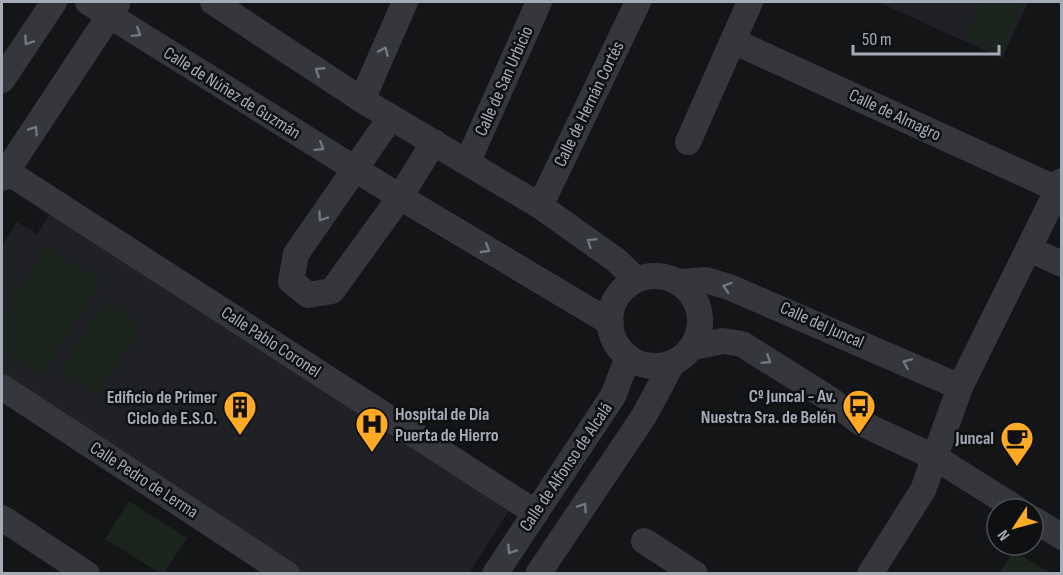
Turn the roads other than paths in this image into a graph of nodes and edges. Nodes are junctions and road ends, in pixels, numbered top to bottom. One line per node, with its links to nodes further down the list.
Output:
1 (54, 2): 10 (street, one-way to 10)
2 (88, 2): 8 (street, Calle de Núñez de Guzmán)
3 (213, 2): 11 (street, one-way to 3)
4 (405, 2): 11 (street, one-way to 4)
5 (539, 2): 15 (street, Calle de San Urbicio)
6 (638, 2): 20 (street, Calle de Hernán Cortés)
7 (750, 2): 9 (street)
8 (114, 9): 16 (street, Calle de Núñez de Guzmán, one-way to 16); 17 (street, one-way to 8)
9 (733, 41): 14 (street); 18 (street, Calle de Almagro)
10 (2, 80)
11 (362, 100): 12 (street)
12 (391, 117): 13 (street); 16 (street)
13 (435, 142): 15 (street); 19 (street)
14 (688, 142)
15 (468, 161): 20 (street)
16 (355, 169): 19 (street, Calle de Núñez de Guzmán); 19 (street, one-way to 19)
17 (4, 175): 32 (street, Calle Pablo Coronel)
18 (1060, 185): 21 (street)
19 (400, 197): 25 (street, Calle de Núñez de Guzmán, one-way to 25)
20 (540, 206): 23 (street, one-way to 20)
21 (1029, 249): 22 (street); 29 (street)
22 (1062, 264)
23 (636, 279): 24 (street); 25 (street)
24 (680, 282): 26 (street); 29 (street, Calle del Juncal, one-way to 24)
25 (611, 323): 27 (street)
26 (683, 355): 27 (street); 30 (street, one-way to 30); 40 (street, Calle de Alfonso de Alcalá, one-way to 26)
27 (628, 357): 32 (street, Calle de Alfonso de Alcalá)
28 (2, 387): 38 (street, Calle Pedro de Lerma)
29 (960, 387): 30 (street)
30 (936, 458): 31 (street); 42 (street)
31 (998, 497)
32 (536, 513): 39 (street, Calle de Alfonso de Alcalá, one-way to 39)
33 (2, 518): 37 (street)
34 (1045, 526): 35 (street)
35 (1062, 537)
36 (644, 541): 41 (street)
37 (87, 573)
38 (287, 573)
39 (495, 573)
40 (538, 573)
41 (695, 573)
42 (870, 573)

